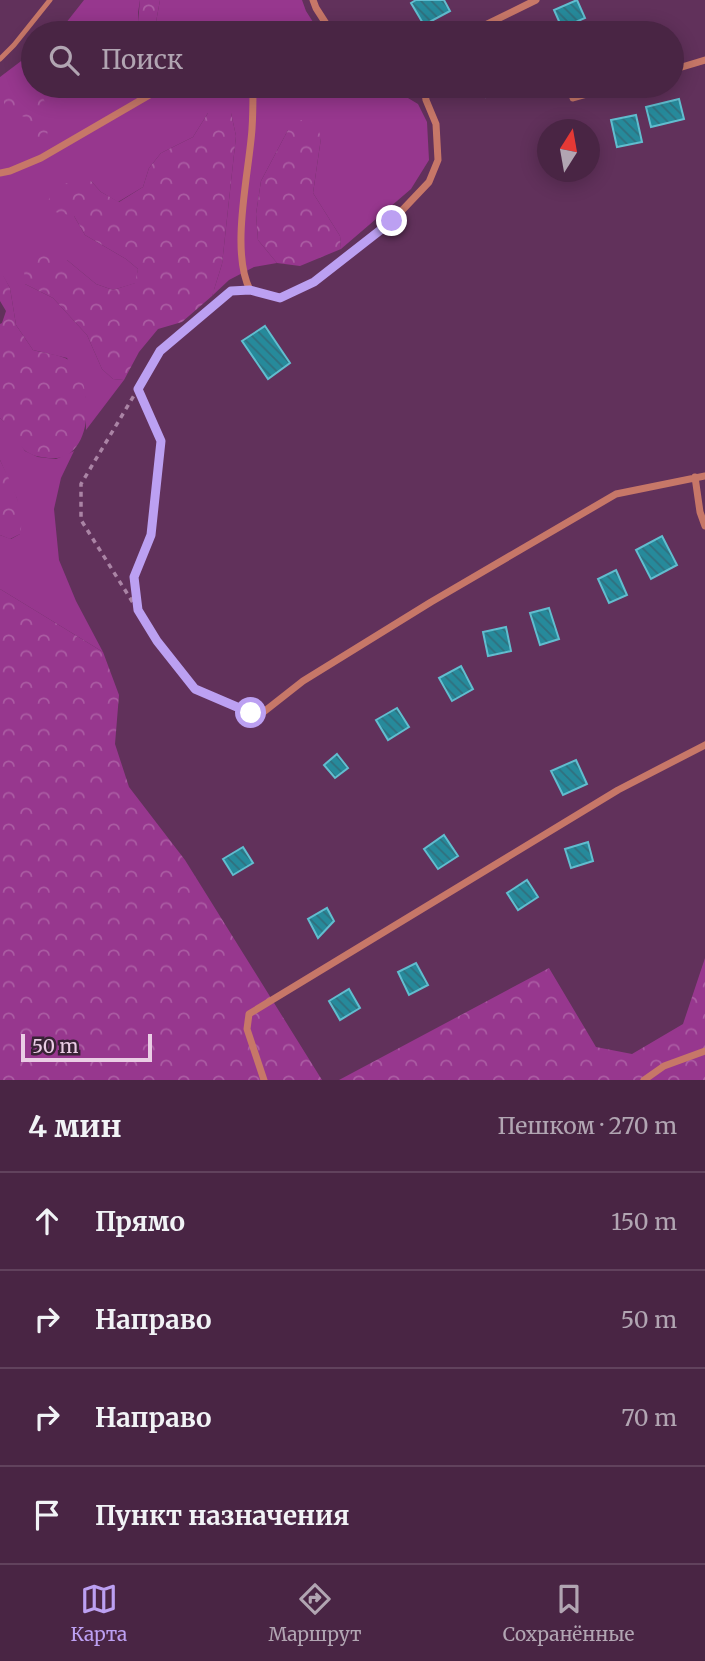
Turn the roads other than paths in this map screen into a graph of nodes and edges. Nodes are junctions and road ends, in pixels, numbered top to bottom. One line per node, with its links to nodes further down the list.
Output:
1 (50, 0): 4 (lane)
2 (313, 0): 5 (street)
3 (536, 0): 6 (street)
4 (33, 21)
5 (324, 21)
6 (493, 21)
7 (21, 36): 8 (lane)
8 (0, 59)
9 (705, 60): 10 (street)
10 (684, 66)
11 (144, 98): 14 (street)
12 (253, 98): 15 (street)
13 (426, 98): 15 (street)
14 (0, 173)
15 (250, 290): 16 (street)
16 (160, 351)
17 (705, 476): 18 (street)
18 (695, 477): 19 (street); 20 (street)
19 (705, 526)
20 (261, 714)
21 (705, 746): 23 (street)
22 (705, 1051): 24 (street)
23 (264, 1080)
24 (644, 1080)

